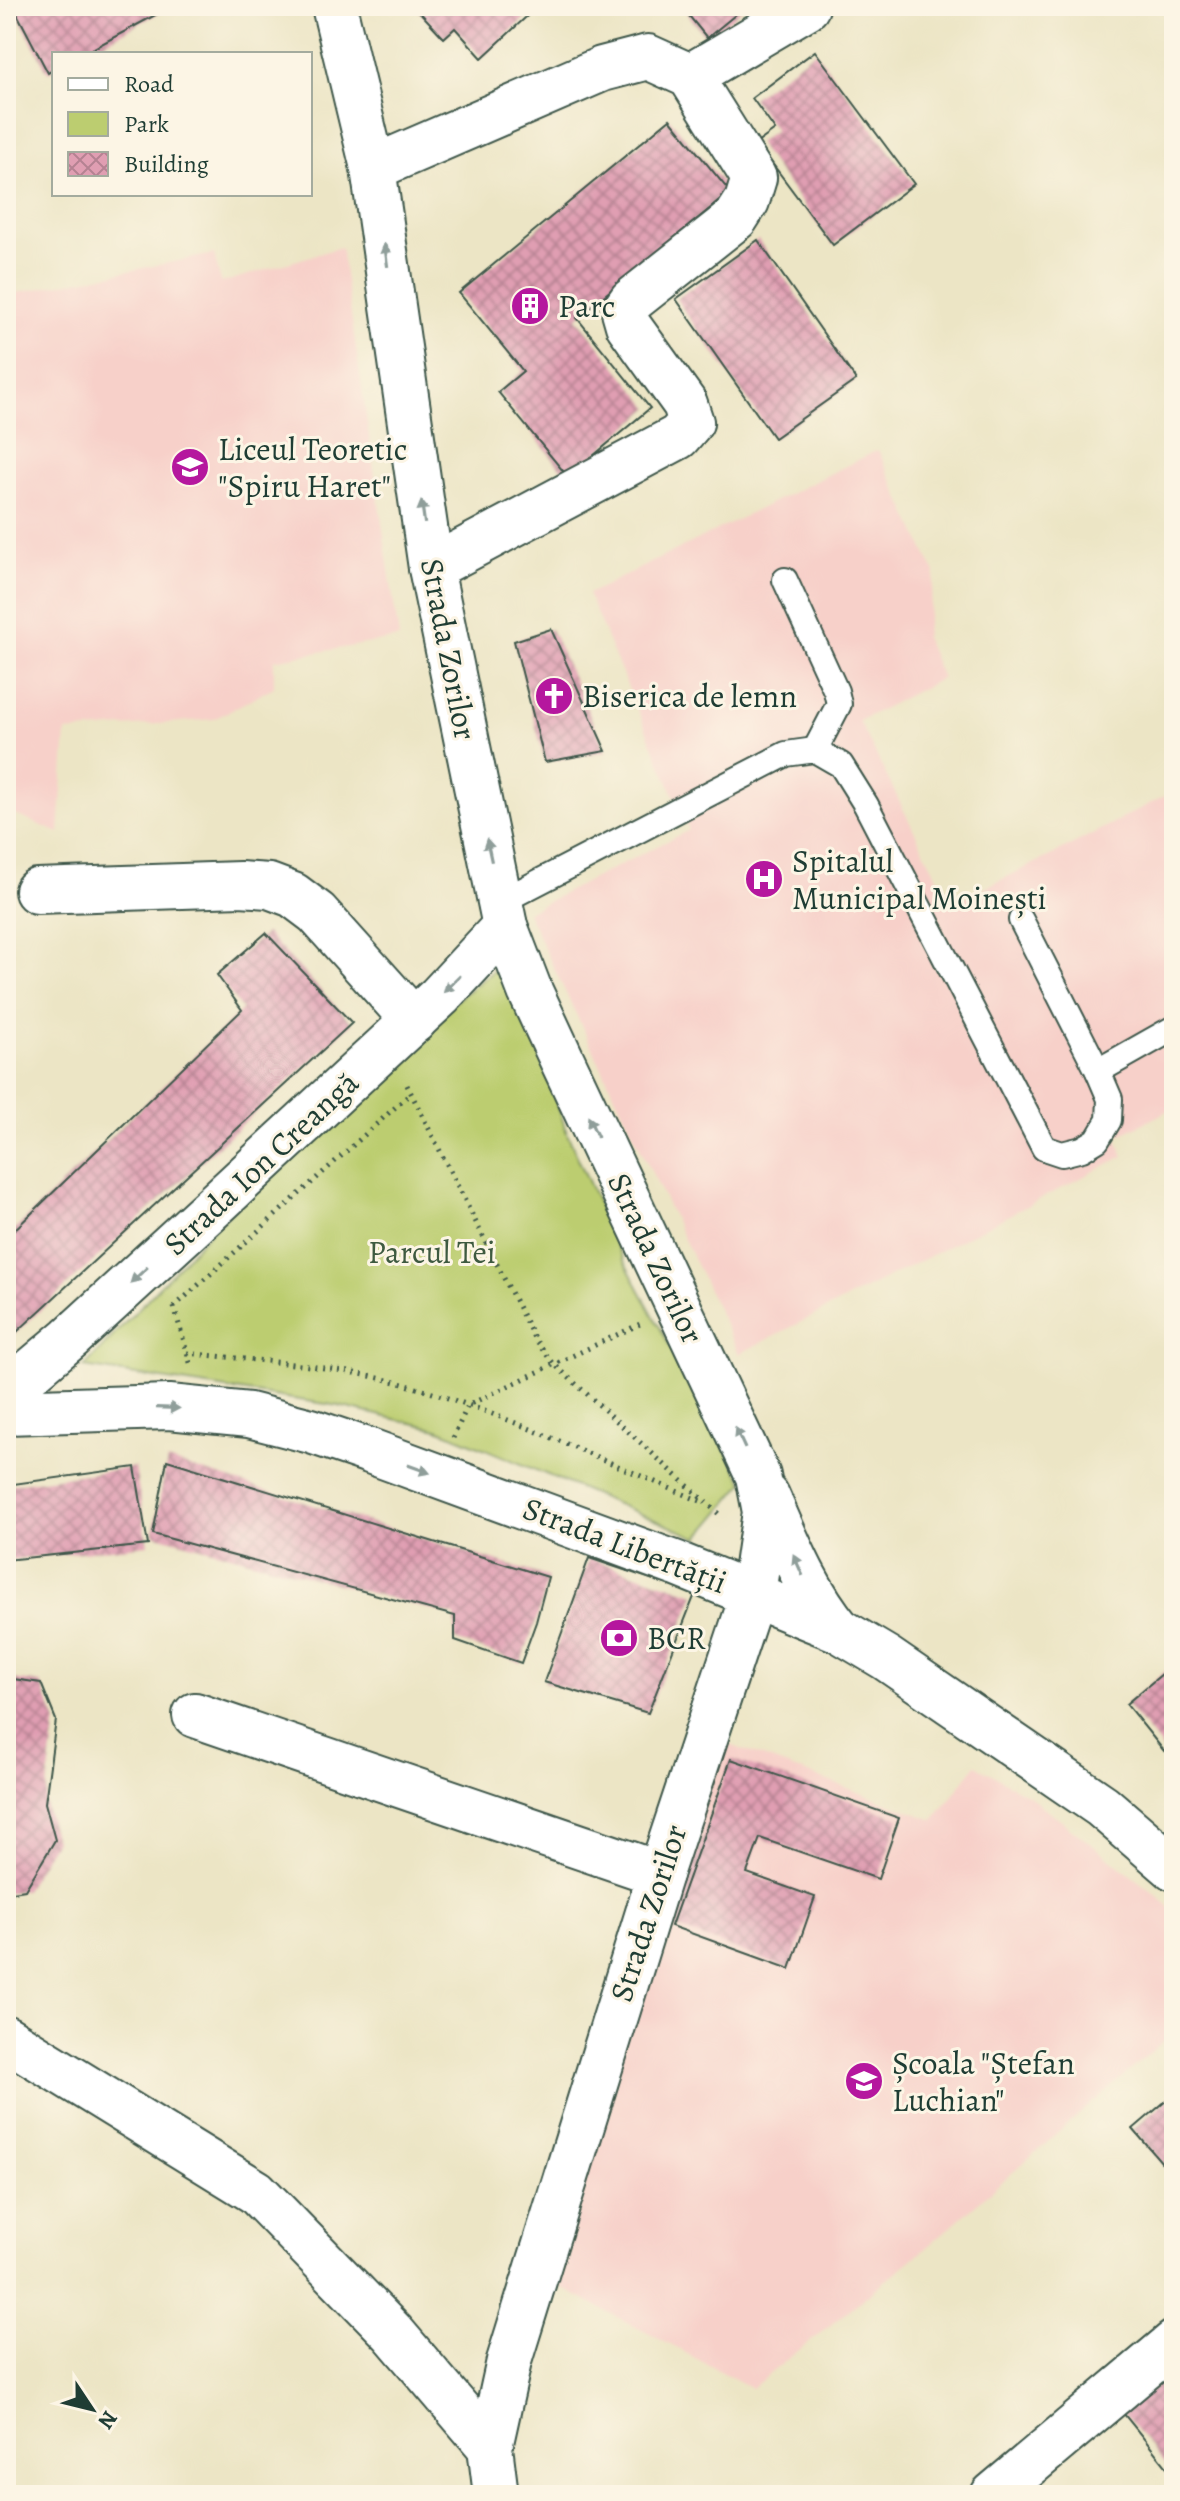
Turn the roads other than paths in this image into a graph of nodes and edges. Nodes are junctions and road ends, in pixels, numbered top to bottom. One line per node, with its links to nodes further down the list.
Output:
1 (334, 6): 4 (street, Strada Zorilor)
2 (807, 7): 3 (street)
3 (690, 76): 4 (street); 5 (street)
4 (373, 168): 5 (street, Strada Zorilor, one-way to 4)
5 (431, 568): 9 (street, Strada Zorilor, one-way to 5)
6 (785, 580): 7 (lane)
7 (815, 750): 9 (lane); 13 (lane)
8 (37, 891): 12 (street)
9 (502, 914): 12 (street, Strada Ion Creangă, one-way to 12); 18 (street, Strada Zorilor, one-way to 9)
10 (1021, 920): 13 (lane)
11 (1174, 1028): 13 (lane)
12 (400, 1033): 14 (street, Strada Ion Creangă, one-way to 14)
13 (1098, 1071)
14 (70, 1338): 15 (street, Strada Ion Creangă); 16 (street)
15 (6, 1388)
16 (109, 1408): 17 (street, Strada Libertății); 19 (street, Strada Libertății, one-way to 19)
17 (6, 1412)
18 (758, 1476): 19 (street, Strada Zorilor); 20 (street, one-way to 18)
19 (753, 1594): 20 (street, Strada Libertății); 23 (street, Strada Zorilor)
20 (839, 1630): 22 (street, Strada Libertății)
21 (195, 1715): 23 (street)
22 (1174, 1868)
23 (660, 1874): 26 (street, Strada Zorilor)
24 (6, 2038): 26 (street)
25 (1174, 2343): 28 (street)
26 (490, 2447): 27 (street, Strada Zorilor)
27 (496, 2495)
28 (993, 2495)

